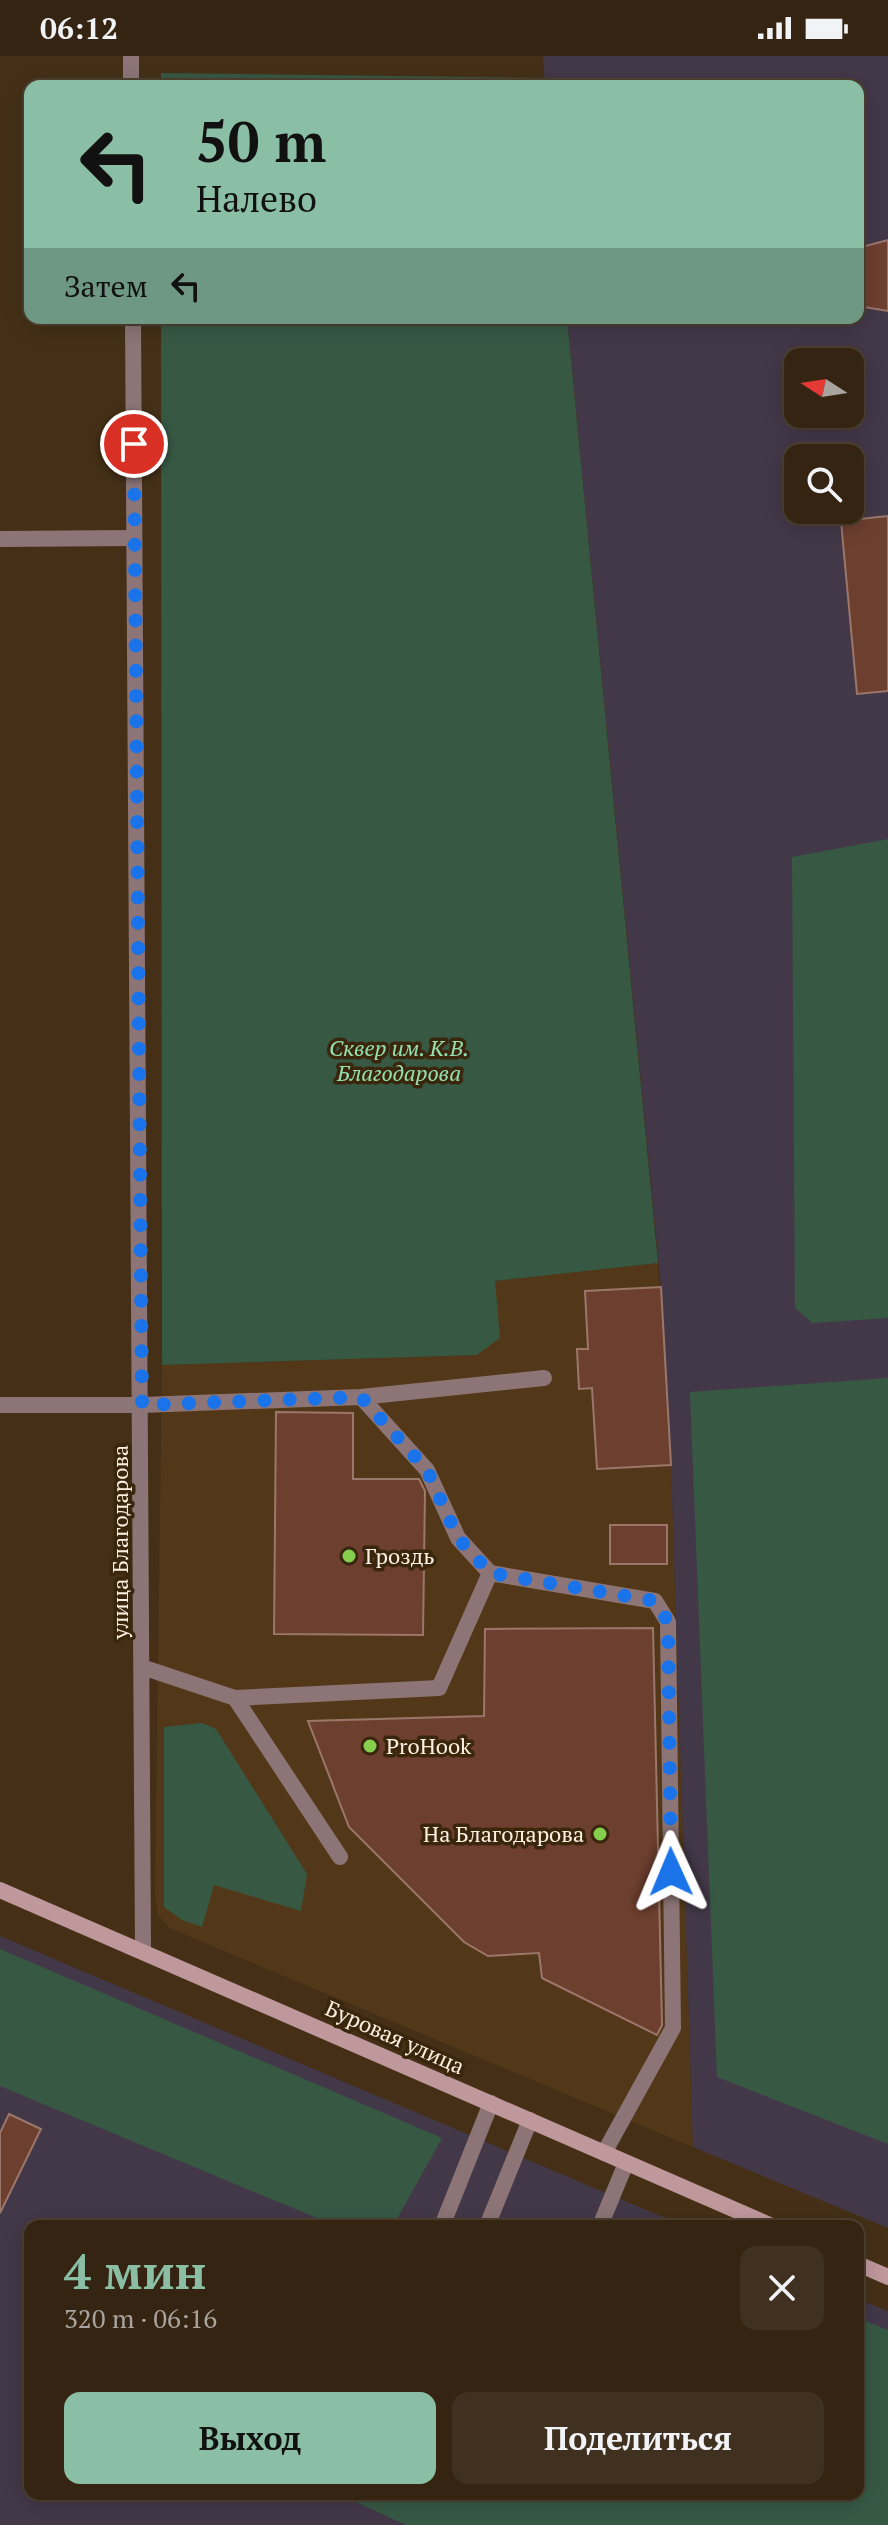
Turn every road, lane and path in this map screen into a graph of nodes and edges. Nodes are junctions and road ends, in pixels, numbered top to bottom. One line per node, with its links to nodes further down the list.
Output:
1 (131, 56): 2 (street)
2 (131, 80)
3 (133, 324): 4 (street, улица Благодарова)
4 (134, 538): 5 (street); 9 (street, улица Благодарова)
5 (0, 539)
6 (544, 1378): 7 (street)
7 (361, 1397): 9 (street); 10 (street)
8 (0, 1405): 9 (street)
9 (142, 1405): 11 (street, улица Благодарова)
10 (490, 1573): 12 (street); 18 (street)
11 (142, 1667): 12 (street); 15 (street, улица Благодарова)
12 (235, 1698): 13 (street)
13 (340, 1857)
14 (0, 1890): 15 (main road, Буровая улица)
15 (143, 1951): 16 (main road, Буровая улица)
16 (491, 2103): 17 (main road, Буровая улица); 20 (street)
17 (530, 2120): 18 (main road, Буровая улица); 21 (street)
18 (604, 2153): 19 (main road, Буровая улица)
19 (626, 2163): 22 (street); 23 (main road, Буровая улица)
20 (444, 2220)
21 (489, 2220)
22 (602, 2220)
23 (758, 2220)
24 (864, 2267): 25 (main road)
25 (888, 2277)

